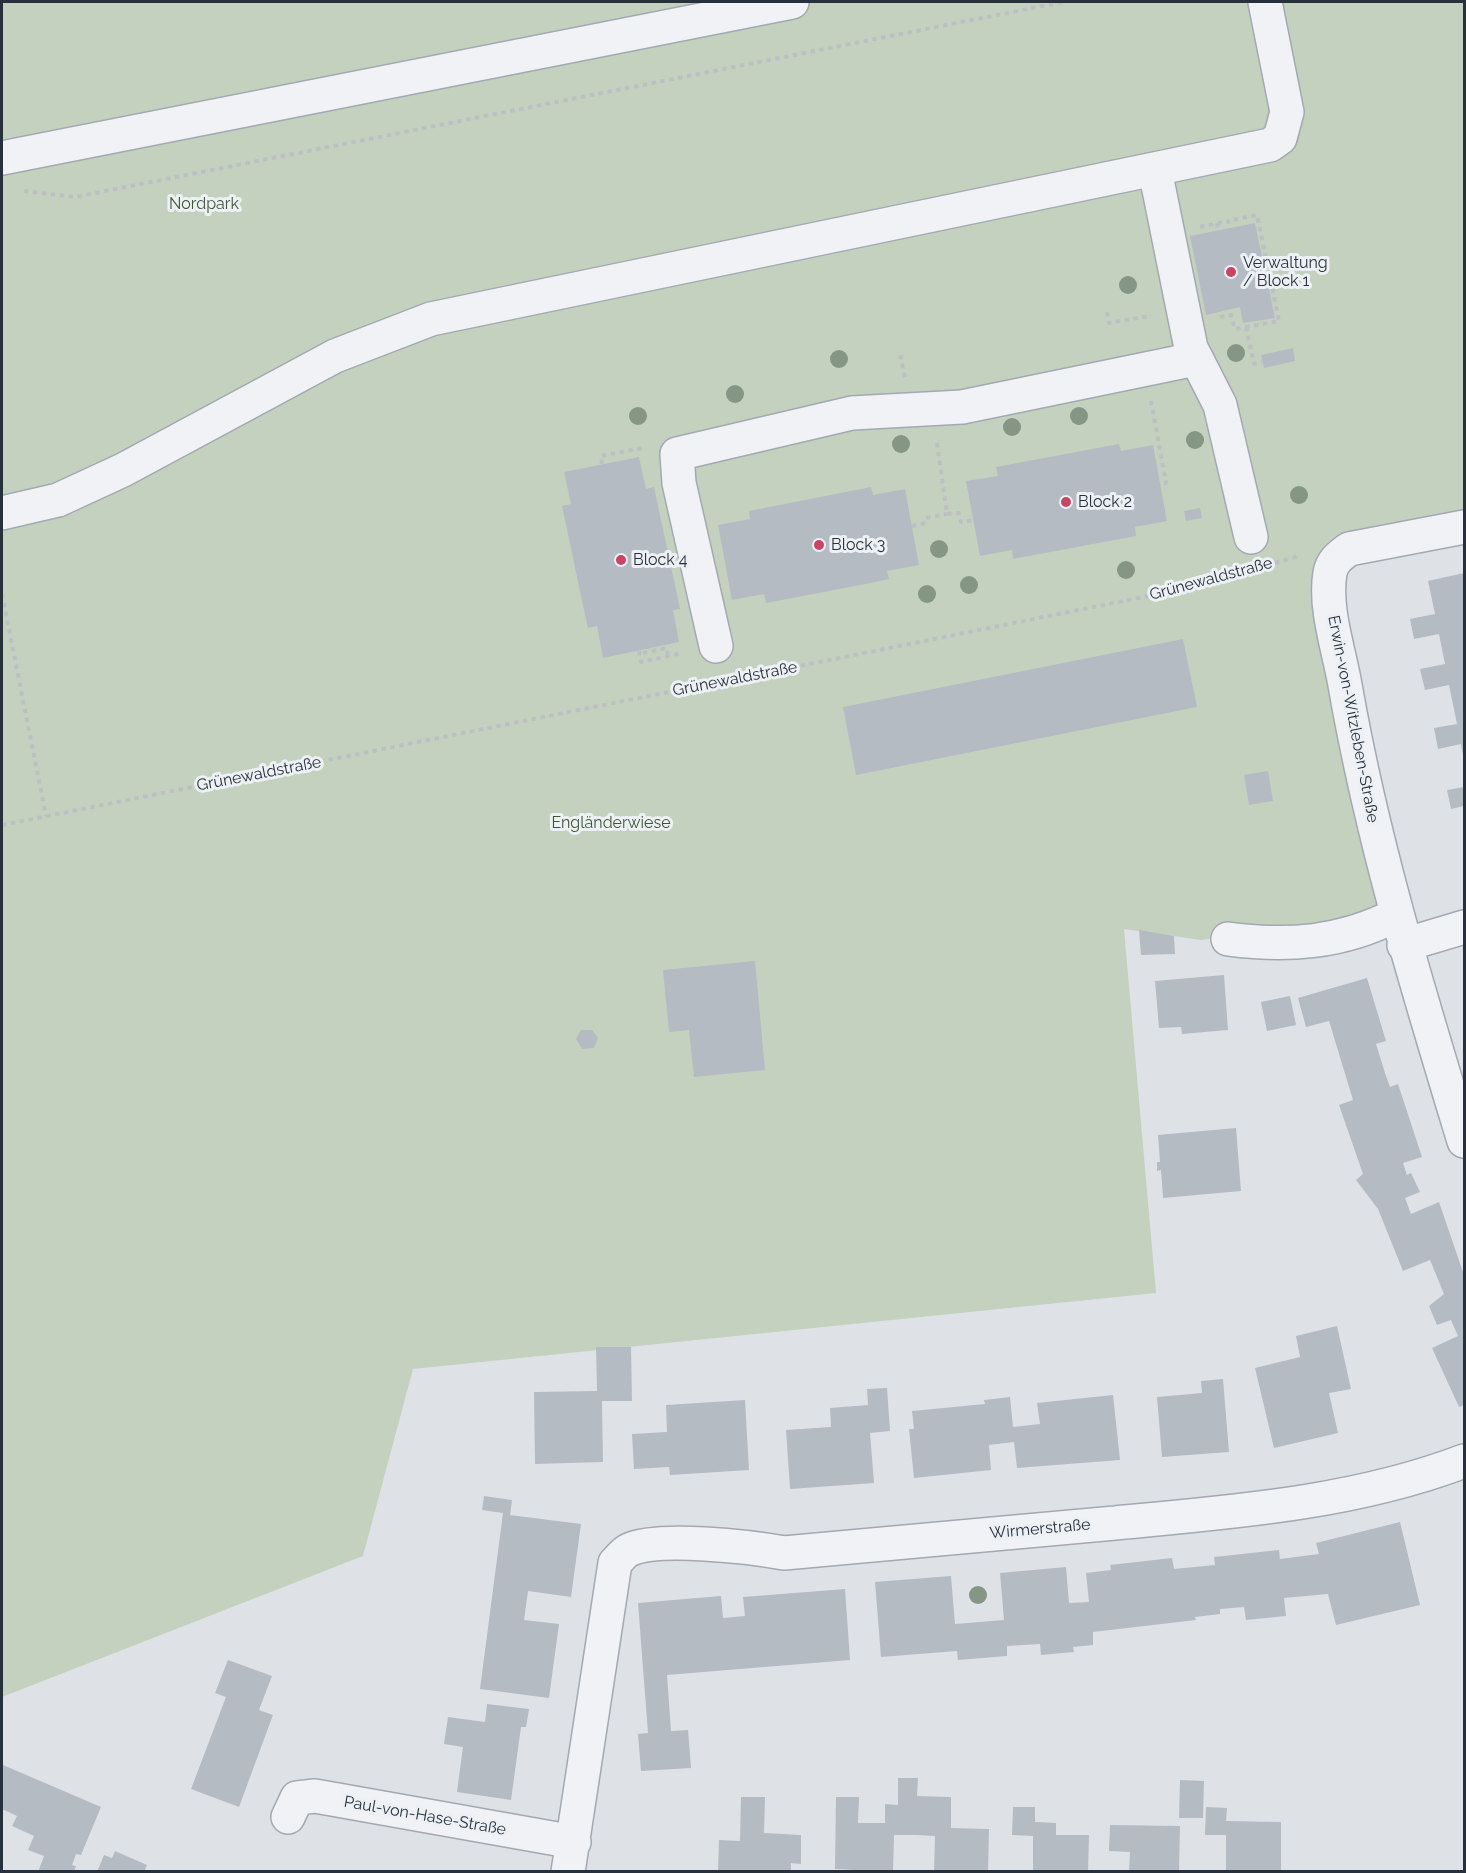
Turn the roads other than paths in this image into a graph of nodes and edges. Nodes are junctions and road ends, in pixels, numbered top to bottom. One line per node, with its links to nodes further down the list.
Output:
1 (792, 2): 3 (street)
2 (1265, 2): 4 (street)
3 (2, 158)
4 (1155, 170): 5 (street); 6 (street)
5 (1195, 359): 8 (street); 9 (street)
6 (2, 513)
7 (1464, 527): 11 (street, Erwin-von-Witzleben-Straße)
8 (1251, 537)
9 (716, 646)
10 (1464, 927): 11 (street)
11 (1400, 930): 12 (street); 13 (street, Erwin-von-Witzleben-Straße)
12 (1228, 939)
13 (1464, 1141)
14 (1464, 1461): 15 (street, Wirmerstraße)
15 (615, 1563): 17 (street, Paul-von-Hase-Straße)
16 (288, 1817): 17 (street, Paul-von-Hase-Straße)
17 (571, 1857)

